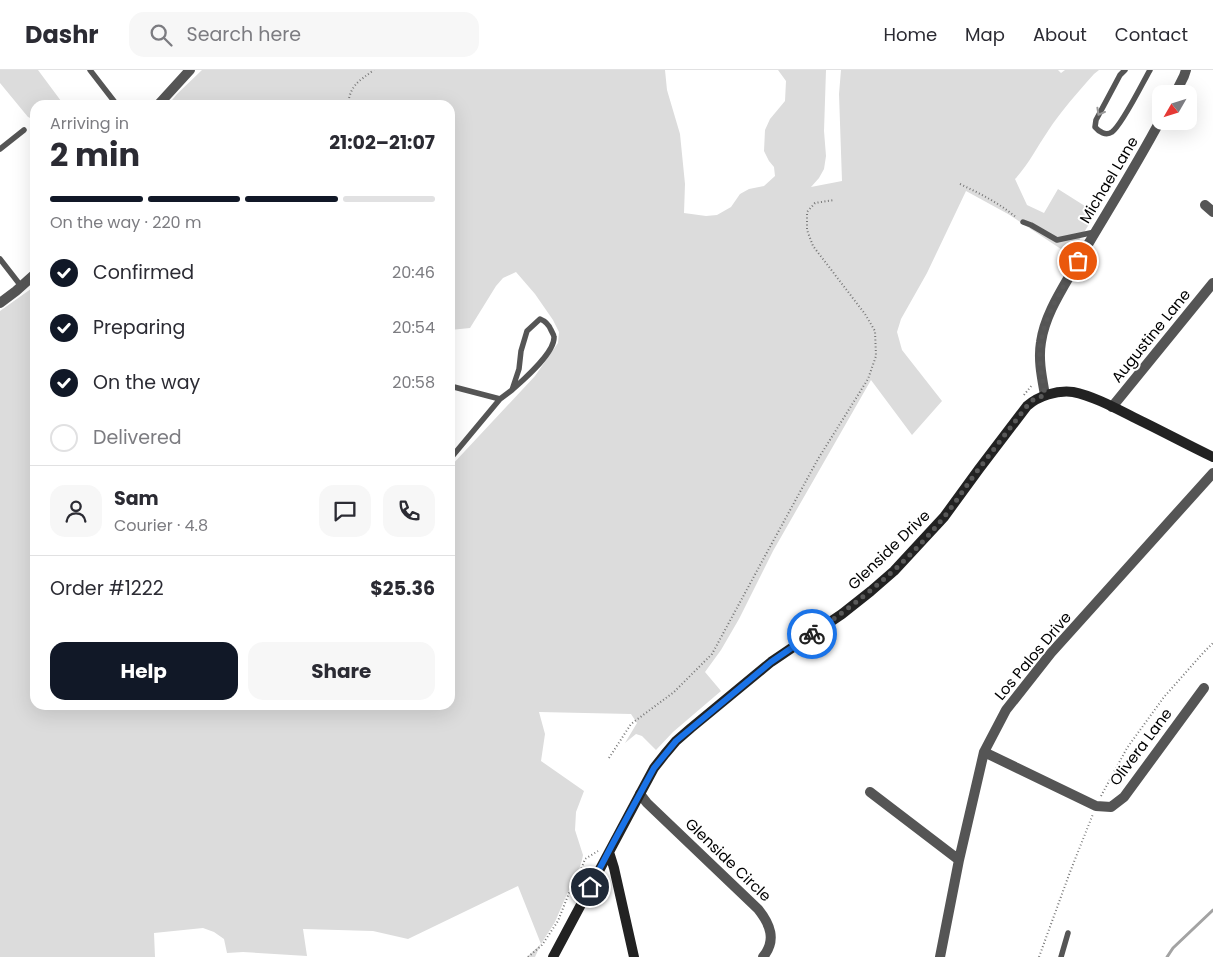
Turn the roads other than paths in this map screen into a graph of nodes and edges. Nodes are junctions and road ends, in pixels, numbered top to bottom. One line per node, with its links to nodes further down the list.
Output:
1 (90, 70): 7 (lane)
2 (190, 70): 8 (street)
3 (1125, 70): 4 (lane, one-way to 4)
4 (1150, 70)
5 (1186, 70): 6 (street)
6 (1180, 85)
7 (113, 100)
8 (163, 100)
9 (24, 130): 11 (lane)
10 (1155, 130): 13 (street, Michael Lane)
11 (0, 149)
12 (1023, 222): 13 (lane)
13 (1095, 232): 21 (street, Michael Lane)
14 (0, 259): 17 (lane)
15 (30, 278): 17 (street)
16 (1213, 283): 23 (street, Augustine Lane)
17 (21, 286): 18 (street)
18 (0, 303)
19 (455, 386): 22 (lane)
20 (512, 390): 20 (lane); 22 (lane)
21 (1045, 395): 23 (street, Glenside Drive); 30 (street, Glenside Drive)
22 (500, 399): 24 (lane)
23 (1112, 407): 25 (street, Glenside Drive)
24 (455, 453)
25 (1213, 457)
26 (1213, 473): 28 (street, Los Palos Drive)
27 (1204, 688): 28 (street, Olivera Lane)
28 (984, 752): 32 (street, Los Palos Drive)
29 (870, 792): 32 (street)
30 (640, 794): 31 (street, Glenside Drive); 36 (street, Glenside Circle)
31 (609, 852): 34 (street, Glenside Drive); 35 (street)
32 (959, 860): 37 (street, Los Palos Drive)
33 (1068, 933): 38 (lane)
34 (553, 957)
35 (634, 957)
36 (763, 957)
37 (940, 957)
38 (1061, 957)

